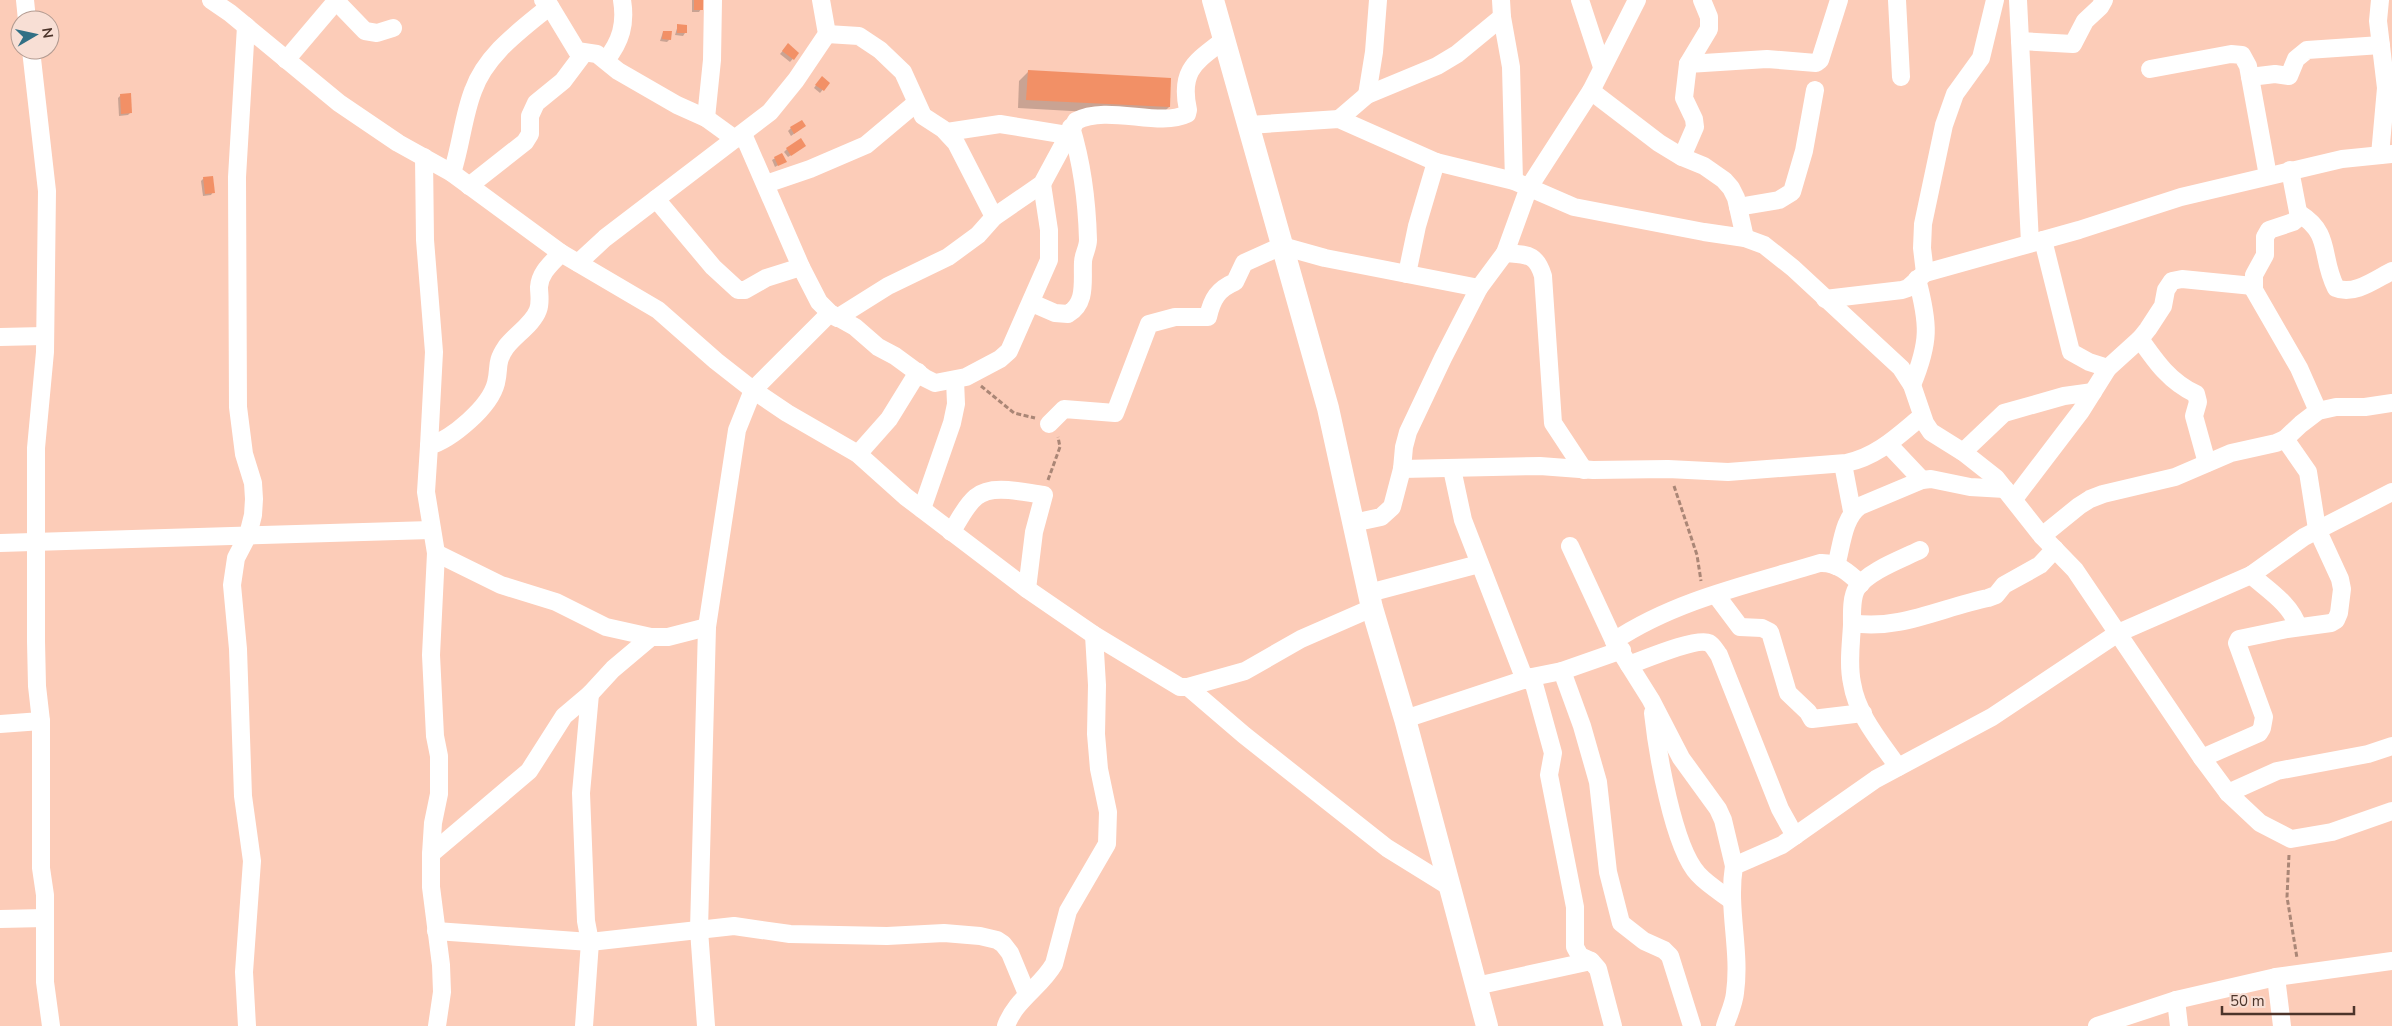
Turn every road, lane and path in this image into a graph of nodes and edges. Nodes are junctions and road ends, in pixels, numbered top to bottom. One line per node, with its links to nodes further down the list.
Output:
1 (211, 0): 19 (street)
2 (337, 0): 20 (street); 27 (street)
3 (622, 0): 28 (street)
4 (713, 0): 38 (street)
5 (821, 0): 21 (street)
6 (1213, 0): 22 (street)
7 (1378, 0): 36 (street)
8 (1580, 0): 30 (street)
9 (1637, 0): 30 (street)
10 (1702, 0): 29 (street)
11 (1839, 0): 29 (street)
12 (1897, 0): 32 (street)
13 (1995, 0): 68 (street)
14 (2018, 0): 23 (street)
15 (2104, 0): 23 (street)
16 (2380, 0): 24 (street)
17 (546, 3): 25 (street); 49 (street)
18 (1502, 8): 36 (street); 53 (street)
19 (246, 26): 27 (street); 108 (street)
20 (393, 28)
21 (827, 34): 37 (street); 43 (street)
22 (1226, 39): 40 (street); 41 (street)
23 (2020, 41): 60 (street)
24 (2381, 46): 33 (street); 44 (street)
25 (584, 53): 28 (street); 54 (street)
26 (32, 60): 74 (street)
27 (286, 60): 45 (street)
28 (606, 60): 38 (street)
29 (1688, 64): 46 (street)
30 (1602, 67): 34 (street)
31 (2150, 69): 33 (street)
32 (1901, 77)
33 (2250, 77): 50 (street)
34 (1591, 90): 46 (street); 53 (street)
35 (1814, 90): 56 (street)
36 (1367, 95): 39 (street)
37 (916, 103): 42 (street); 51 (street)
38 (706, 118): 43 (street)
39 (1339, 119): 40 (street); 47 (street)
40 (1249, 125): 61 (street)
41 (1069, 131): 42 (street); 52 (street); 72 (street)
42 (947, 132): 58 (street)
43 (739, 136): 51 (street); 55 (street)
44 (2386, 154): 48 (street)
45 (424, 157): 49 (street); 89 (street)
46 (1682, 157): 56 (street)
47 (1436, 162): 53 (street); 67 (street)
48 (2290, 170): 50 (street); 57 (street)
49 (452, 173): 54 (street)
50 (2268, 176): 60 (street)
51 (766, 184): 65 (street)
52 (1042, 184): 58 (street); 72 (street)
53 (1521, 184): 59 (street); 63 (street)
54 (470, 186): 62 (street)
55 (656, 199): 64 (street); 65 (street)
56 (1738, 208): 59 (street)
57 (2300, 214): 66 (street); 69 (street)
58 (994, 217): 73 (street)
59 (1745, 238): 71 (street)
60 (2036, 242): 68 (street); 77 (street)
61 (1282, 246): 67 (street); 86 (street); 104 (street)
62 (561, 253): 64 (street); 89 (street)
63 (1505, 253): 70 (street); 97 (street)
64 (578, 262): 81 (street)
65 (801, 267): 73 (street)
66 (2392, 271)
67 (1407, 274): 70 (street)
68 (1921, 276): 71 (street); 80 (street)
69 (2252, 286): 76 (street); 84 (street)
70 (1479, 288): 96 (street)
71 (1824, 299): 80 (street)
72 (1032, 303): 79 (street)
73 (834, 315): 78 (street); 81 (street)
74 (44, 336): 75 (street); 111 (street)
75 (0, 337)
76 (2140, 340): 77 (street); 92 (street)
77 (2108, 368): 82 (street)
78 (918, 372): 79 (street); 91 (street)
79 (960, 378): 86 (path); 102 (street)
80 (1912, 385): 85 (street)
81 (754, 390): 91 (street); 124 (street)
82 (2093, 392): 90 (street); 100 (street)
83 (2392, 403): 84 (street)
84 (2318, 412): 87 (street)
85 (1922, 416): 88 (street); 90 (street)
86 (1049, 424): 101 (path)
87 (2285, 439): 92 (street); 106 (street)
88 (1888, 444): 93 (street); 98 (street)
89 (429, 446): 105 (street)
90 (1963, 452): 100 (street)
91 (858, 454): 102 (street)
92 (2206, 463): 109 (street)
93 (1843, 464): 95 (street); 103 (street)
94 (1452, 469): 96 (street); 97 (street); 116 (street)
95 (1668, 469): 97 (street); 121 (path)
96 (1402, 470): 104 (street)
97 (1584, 470)
98 (1922, 480): 100 (street); 103 (street)
99 (2392, 492): 106 (street)
100 (2010, 494): 109 (street)
101 (1044, 496): 107 (street); 120 (street)
102 (922, 509): 107 (street)
103 (1852, 511): 117 (street)
104 (1353, 523): 122 (street)
105 (431, 530): 108 (street); 115 (street)
106 (2317, 530): 118 (street); 125 (street)
107 (951, 532): 120 (street)
108 (248, 535): 111 (street); 163 (street)
109 (2042, 536): 113 (street)
110 (0, 543): 111 (street)
111 (37, 543): 137 (street)
112 (1570, 546): 129 (street)
113 (2055, 548): 123 (street); 126 (street)
114 (1920, 550): 119 (street)
115 (436, 553): 128 (street); 146 (street)
116 (1479, 564): 122 (street); 131 (street)
117 (1836, 566): 119 (street); 121 (street)
118 (2251, 575): 125 (street); 126 (street)
119 (1861, 584): 123 (street)
120 (1027, 589): 127 (street)
121 (1710, 597): 129 (street); 135 (street)
122 (1370, 601): 132 (street); 136 (street)
123 (1852, 623): 135 (street)
124 (706, 627): 128 (street); 152 (street)
125 (2298, 627): 140 (street)
126 (2118, 634): 140 (street); 141 (street)
127 (1094, 635): 132 (street); 160 (street)
128 (651, 637): 133 (street)
129 (1621, 652): 130 (street); 134 (street); 144 (street)
130 (1562, 671): 131 (street); 170 (street)
131 (1528, 678): 136 (street); 156 (street)
132 (1188, 687): 148 (street)
133 (590, 694): 146 (street); 154 (street)
134 (1652, 700): 147 (street); 149 (street)
135 (1863, 713): 141 (street)
136 (1405, 719): 148 (street)
137 (41, 721): 138 (street); 151 (street)
138 (0, 724)
139 (2392, 746): 142 (street)
140 (2202, 758): 142 (street)
141 (1898, 767): 144 (street)
142 (2228, 793): 145 (street)
143 (2392, 811): 145 (street)
144 (1795, 836): 147 (street)
145 (2291, 839): 157 (path)
146 (431, 854): 153 (street)
147 (1734, 866): 149 (street)
148 (1450, 887): 159 (street)
149 (1730, 900): 171 (street)
150 (0, 918): 151 (street)
151 (44, 918): 162 (street)
152 (699, 930): 154 (street); 160 (street); 166 (street)
153 (436, 931): 154 (street); 164 (street)
154 (590, 942): 165 (street)
155 (2392, 960): 157 (street)
156 (1591, 961): 159 (street); 169 (street)
157 (2299, 972): 158 (street)
158 (2276, 977): 161 (street); 174 (street)
159 (1476, 986): 168 (street)
160 (1027, 994): 167 (street)
161 (2176, 1000): 172 (street); 173 (street)
162 (51, 1026)
163 (247, 1026)
164 (436, 1026)
165 (584, 1026)
166 (706, 1026)
167 (1006, 1026)
168 (1487, 1026)
169 (1613, 1026)
170 (1692, 1026)
171 (1725, 1026)
172 (2097, 1026)
173 (2179, 1026)
174 (2282, 1026)

